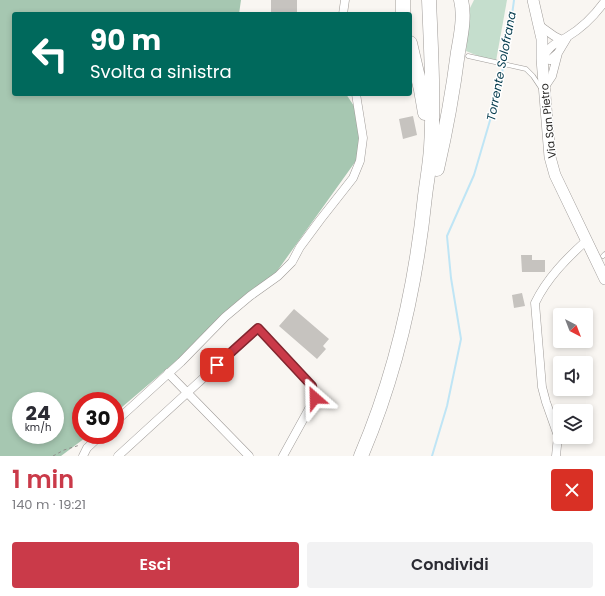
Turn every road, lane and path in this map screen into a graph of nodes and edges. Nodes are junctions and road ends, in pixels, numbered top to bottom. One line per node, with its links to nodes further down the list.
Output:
1 (345, 0): 7 (street)
2 (429, 0): 17 (highway)
3 (437, 0): 16 (highway)
4 (533, 0): 8 (street, Via San Pietro)
5 (605, 0): 9 (street)
6 (463, 2): 16 (highway)
7 (343, 12)
8 (540, 26): 9 (street); 13 (street, Via San Pietro)
9 (564, 38): 11 (street); 13 (street)
10 (412, 52): 17 (highway)
11 (558, 53): 13 (street); 14 (street)
12 (468, 56): 14 (lane)
13 (542, 59): 14 (street, Via San Pietro)
14 (545, 92): 18 (street, Via San Pietro)
15 (356, 96): 20 (street)
16 (437, 169): 31 (highway)
17 (427, 183): 30 (highway)
18 (586, 240): 19 (street, Via San Pietro); 32 (street)
19 (605, 279)
20 (168, 373): 21 (street); 22 (street)
21 (187, 393): 27 (street); 28 (street); 29 (street)
22 (124, 414)
23 (83, 444): 25 (path)
24 (92, 444): 26 (street)
25 (53, 456)
26 (83, 456)
27 (118, 456)
28 (249, 456)
29 (283, 456)
30 (361, 456)
31 (370, 456)
32 (556, 456)

